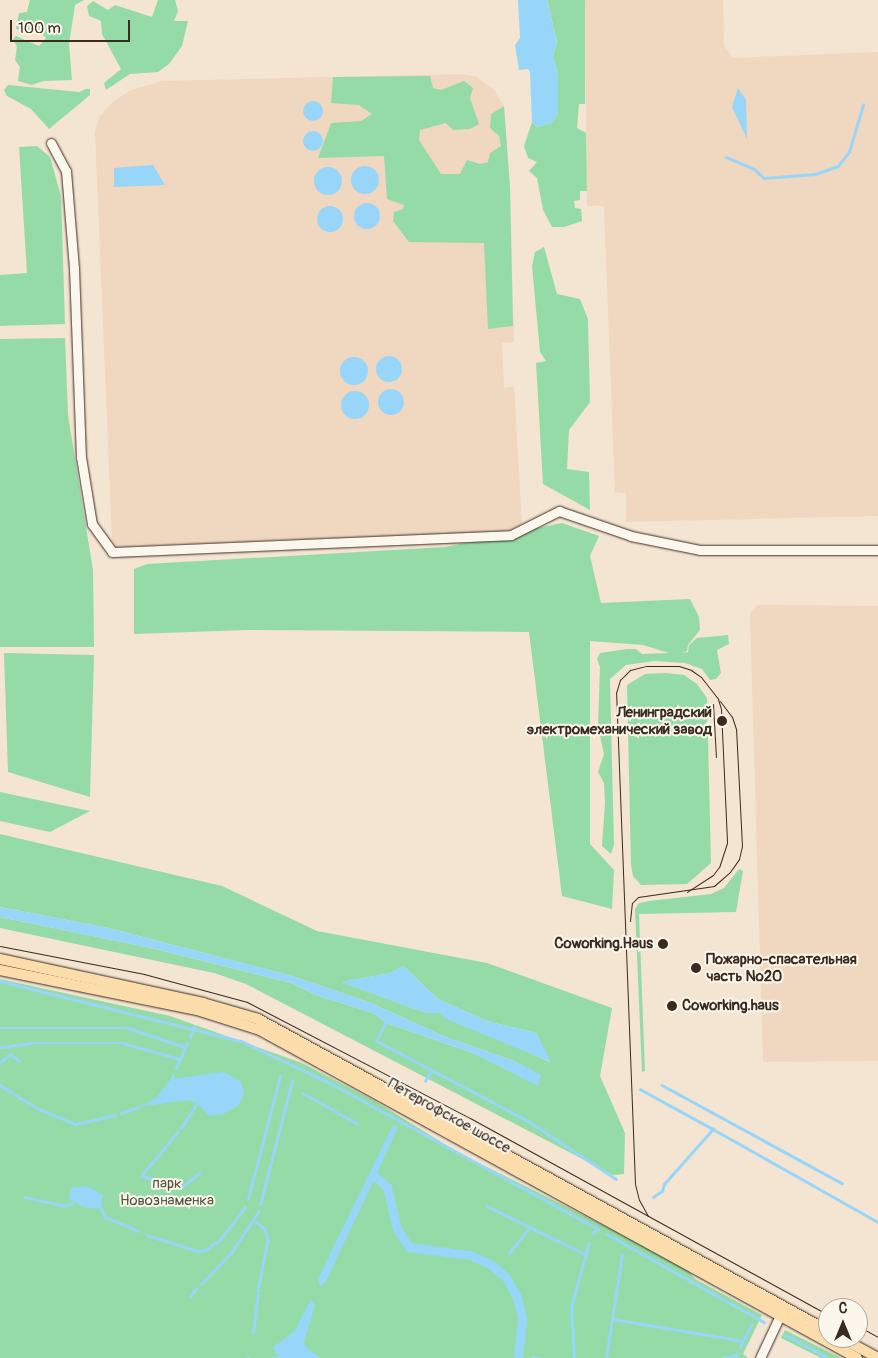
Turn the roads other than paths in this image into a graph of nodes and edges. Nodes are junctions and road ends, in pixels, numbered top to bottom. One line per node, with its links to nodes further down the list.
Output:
1 (51, 143): 2 (street)
2 (878, 550)
3 (0, 959): 5 (main road, Петергофское шоссе)
4 (0, 970): 6 (main road, Петергофское шоссе)
5 (784, 1308): 6 (street); 7 (main road, Петергофское шоссе)
6 (779, 1317): 9 (street); 10 (main road, Петергофское шоссе)
7 (818, 1326)
8 (860, 1348): 11 (main road)
9 (760, 1358)
10 (857, 1358)
11 (878, 1358)

